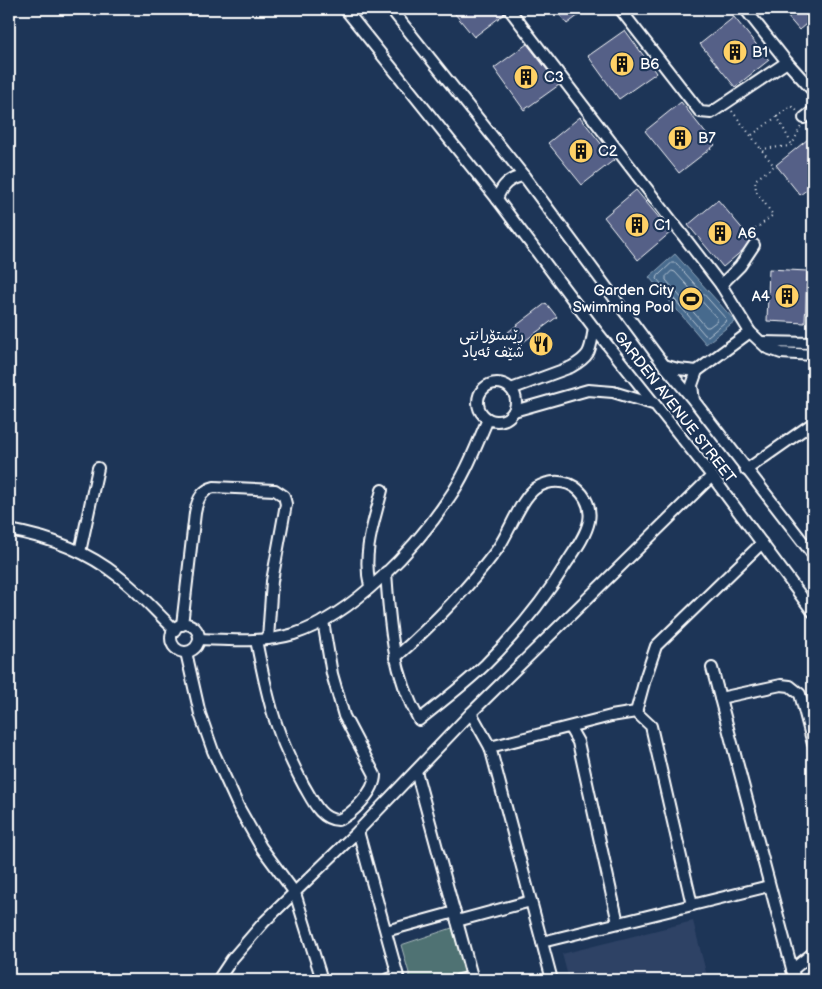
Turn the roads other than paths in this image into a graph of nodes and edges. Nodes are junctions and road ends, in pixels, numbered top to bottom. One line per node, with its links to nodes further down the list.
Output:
1 (345, 9): 11 (street, GARDEN AVENUE STREET)
2 (391, 9): 10 (street, GARDEN AVENUE STREET)
3 (509, 9): 13 (street)
4 (620, 9): 6 (street)
5 (745, 9): 6 (street)
6 (787, 62): 7 (street)
7 (813, 90)
8 (813, 111): 9 (street)
9 (804, 118)
10 (524, 176): 11 (street); 19 (street, GARDEN AVENUE STREET)
11 (497, 198): 14 (street, GARDEN AVENUE STREET)
12 (754, 245): 13 (street)
13 (720, 285): 15 (street)
14 (594, 328): 21 (street); 23 (street, GARDEN AVENUE STREET)
15 (750, 332): 16 (street); 20 (street)
16 (761, 342): 17 (street); 18 (street)
17 (813, 343)
18 (813, 355)
19 (664, 365): 20 (street); 22 (street, GARDEN AVENUE STREET)
20 (697, 371): 22 (street)
21 (511, 389): 24 (street); 25 (street)
22 (695, 402): 28 (street, GARDEN AVENUE STREET)
23 (654, 404): 24 (street); 29 (street, GARDEN AVENUE STREET)
24 (514, 412): 25 (street)
25 (488, 419): 35 (street)
26 (813, 424): 28 (street)
27 (98, 468): 33 (street)
28 (746, 470): 34 (street, GARDEN AVENUE STREET)
29 (712, 476): 32 (street, GARDEN AVENUE STREET); 48 (street)
30 (382, 490): 36 (street)
31 (9, 530): 33 (street)
32 (762, 543): 37 (street, GARDEN AVENUE STREET); 47 (street)
33 (80, 552): 39 (street)
34 (813, 555)
35 (386, 572): 36 (street); 44 (street)
36 (370, 586): 38 (street)
37 (813, 612)
38 (323, 621): 40 (street); 42 (street)
39 (178, 627): 40 (street); 41 (street); 43 (street)
40 (268, 638): 42 (street)
41 (199, 639): 42 (street); 43 (street)
42 (256, 640)
43 (186, 652): 55 (street)
44 (395, 658): 44 (street)
45 (712, 668): 46 (street)
46 (720, 698): 50 (street); 54 (street)
47 (636, 712): 49 (street); 57 (street)
48 (471, 713): 51 (street); 52 (street)
49 (570, 728): 51 (street); 59 (street)
50 (813, 744)
51 (490, 747): 56 (street)
52 (416, 771): 53 (street); 58 (street)
53 (358, 831): 55 (street); 60 (street)
54 (769, 886): 57 (street); 63 (street)
55 (295, 893): 66 (street); 67 (street)
56 (531, 901): 58 (street); 61 (street)
57 (692, 905): 59 (street)
58 (456, 916): 60 (street); 65 (street)
59 (618, 923): 61 (street)
60 (386, 931): 64 (street)
61 (542, 942): 70 (street)
62 (813, 953): 63 (street)
63 (793, 975)
64 (398, 978): 68 (street)
65 (472, 979): 69 (street)
66 (218, 980)
67 (322, 980)
68 (386, 980)
69 (459, 980)
70 (552, 980)

